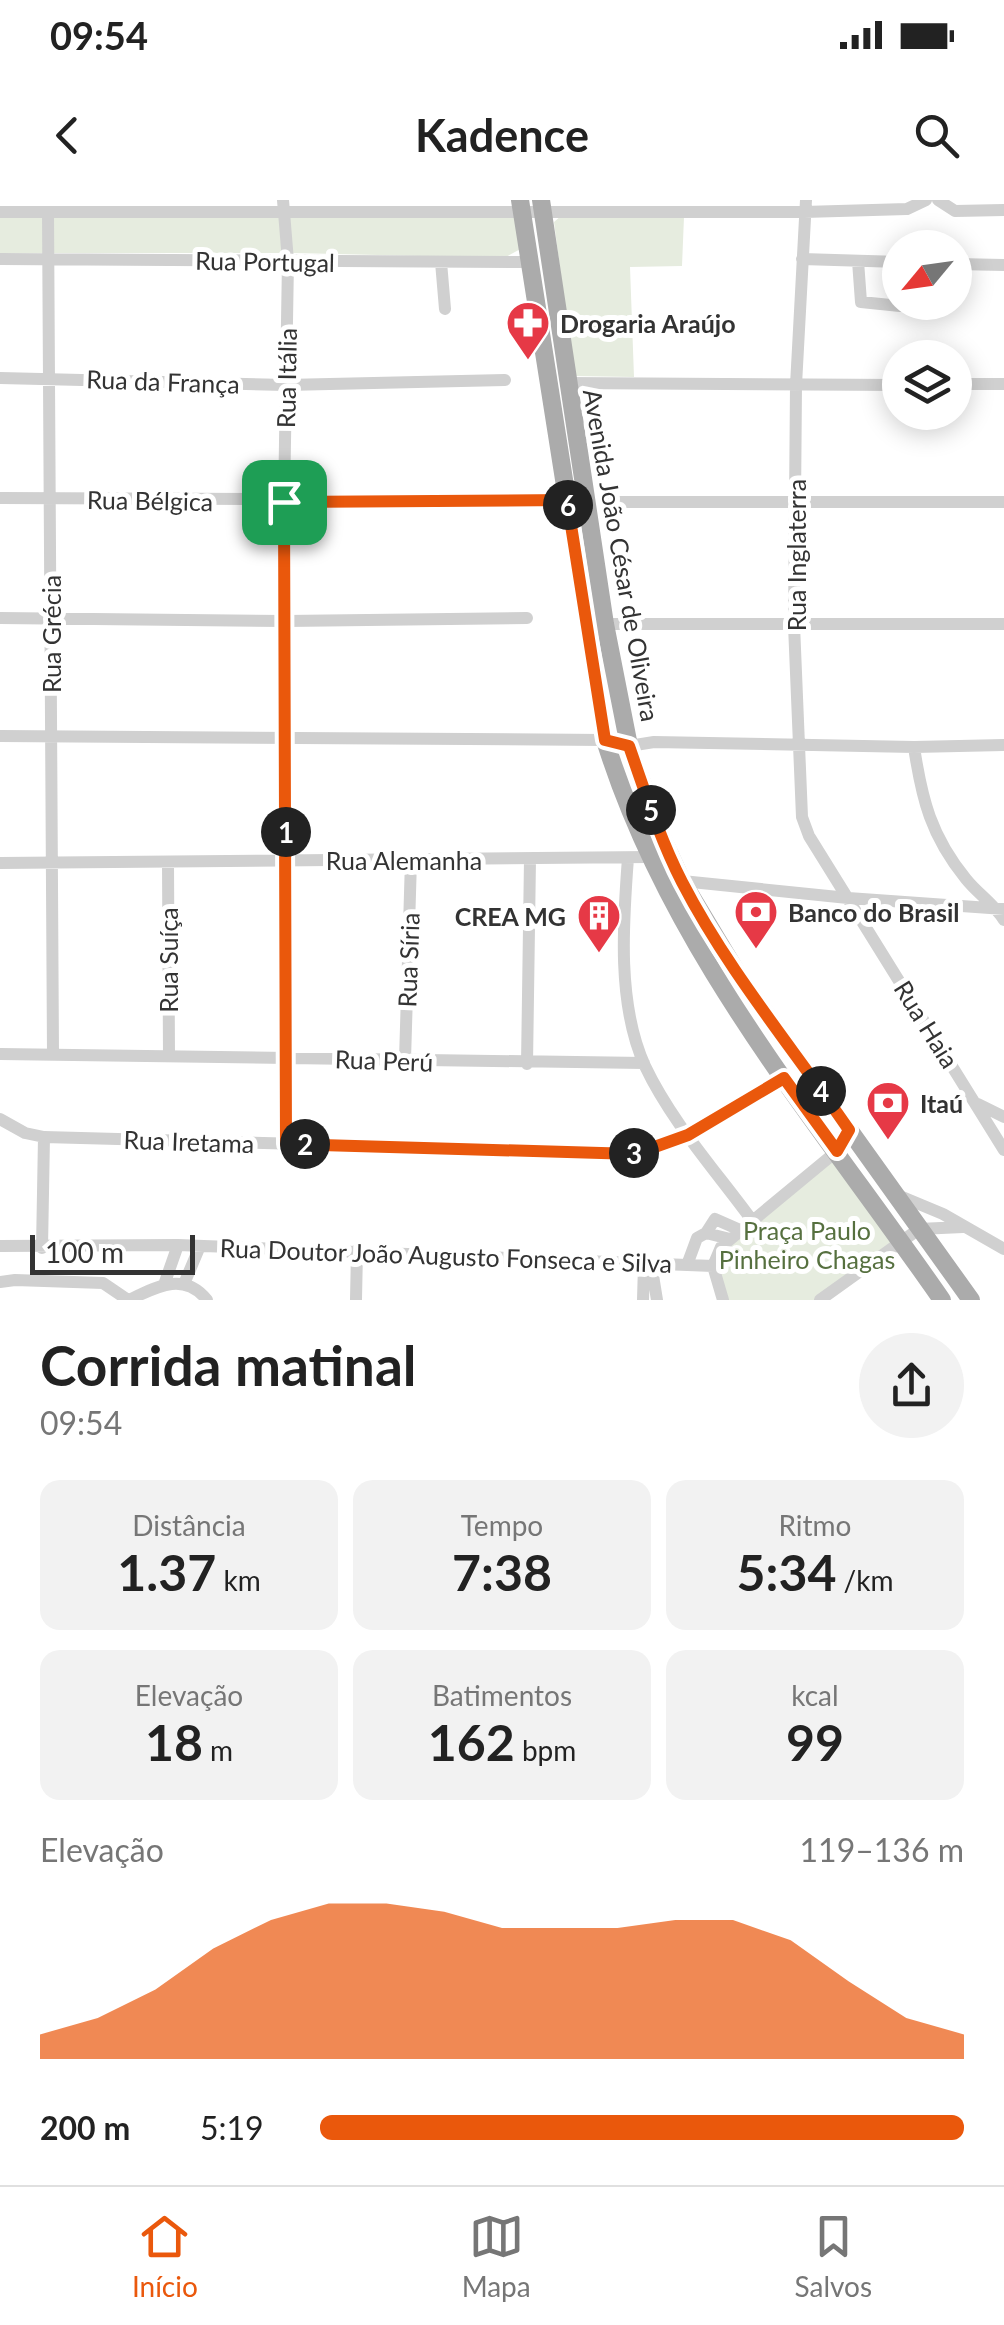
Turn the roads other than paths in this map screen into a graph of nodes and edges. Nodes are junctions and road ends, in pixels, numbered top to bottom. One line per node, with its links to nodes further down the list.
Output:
1 (926, 200): 6 (street)
2 (938, 200): 7 (street)
3 (521, 205): 4 (street); 5 (street); 16 (main road, Avenida João César de Oliveira)
4 (542, 205): 6 (street); 25 (main road, Avenida João César de Oliveira)
5 (285, 206): 9 (street); 14 (street, Rua Itália)
6 (805, 206): 12 (street, Rua Inglaterra)
7 (1004, 210)
8 (0, 212): 9 (street)
9 (48, 213): 10 (street, Rua Grécia)
10 (49, 258): 11 (street, Rua Portugal); 14 (street, Rua Portugal); 23 (street, Rua Grécia)
11 (0, 259)
12 (802, 259): 13 (street); 30 (street, Rua Inglaterra)
13 (858, 261): 17 (street); 20 (street)
14 (288, 262): 15 (street, Rua Portugal); 26 (street, Rua Itália)
15 (441, 262): 16 (street, Rua Portugal); 21 (street)
16 (530, 262): 33 (main road, Avenida João César de Oliveira)
17 (882, 262)
18 (972, 264): 19 (street)
19 (1004, 265)
20 (882, 304)
21 (445, 310)
22 (0, 378): 23 (street, Rua da França)
23 (48, 378): 26 (street, Rua da França); 32 (street, Rua Grécia)
24 (505, 380): 26 (street, Rua da França)
25 (566, 383): 30 (street); 42 (main road, Avenida João César de Oliveira)
26 (286, 384): 34 (street, Rua Itália)
27 (882, 384): 30 (street)
28 (972, 384): 29 (street)
29 (1004, 384)
30 (796, 385): 37 (street, Rua Inglaterra)
31 (0, 498): 32 (street, Rua Bélgica)
32 (50, 498): 34 (street, Rua Bélgica); 38 (street, Rua Grécia)
33 (567, 500): 34 (street, Rua Bélgica); 49 (main road, Avenida João César de Oliveira)
34 (284, 502): 41 (street, Rua Itália)
35 (609, 502): 37 (street)
36 (1004, 502): 37 (street)
37 (796, 503): 43 (street, Rua Inglaterra)
38 (52, 617): 39 (street); 41 (street); 46 (street, Rua Grécia)
39 (0, 618)
40 (527, 618): 41 (street)
41 (286, 621): 48 (street, Rua Itália)
42 (605, 624): 43 (street); 45 (main road, Avenida João César de Oliveira)
43 (794, 624): 44 (street); 50 (street, Rua Inglaterra)
44 (1004, 624)
45 (624, 718): 49 (street); 52 (main road, Avenida João César de Oliveira)
46 (51, 735): 47 (street); 48 (street); 60 (street, Rua Grécia)
47 (0, 736)
48 (285, 739): 49 (street); 58 (street, Rua Itália)
49 (605, 740): 52 (street); 54 (main road, Avenida João César de Oliveira)
50 (797, 743): 52 (street); 53 (street); 63 (street, Rua Inglaterra)
51 (1004, 745): 53 (street)
52 (629, 746): 62 (main road, Avenida João César de Oliveira)
53 (914, 747): 64 (street)
54 (650, 857): 55 (street, Rua Alemanha); 72 (main road, Avenida João César de Oliveira)
55 (628, 858): 56 (street, Rua Alemanha); 70 (street)
56 (530, 859): 57 (street, Rua Alemanha); 71 (street)
57 (411, 860): 58 (street, Rua Alemanha); 69 (street, Rua Síria)
58 (286, 861): 61 (street, Rua Alemanha); 68 (street, Rua Itália)
59 (0, 863): 60 (street, Rua Alemanha)
60 (50, 863): 61 (street, Rua Alemanha); 66 (street, Rua Grécia)
61 (168, 863): 67 (street, Rua Suíça)
62 (682, 882): 63 (street); 76 (main road, Avenida João César de Oliveira)
63 (848, 898): 64 (street); 73 (street, Rua Haia)
64 (1002, 913)
65 (1, 1052): 66 (street, Rua Perú)
66 (53, 1054): 67 (street, Rua Perú)
67 (169, 1056): 68 (street, Rua Perú)
68 (288, 1057): 69 (street, Rua Perú); 79 (street, Rua Itália)
69 (405, 1060): 71 (street, Rua Perú)
70 (644, 1063): 71 (street, Rua Perú); 77 (street)
71 (527, 1064)
72 (784, 1078): 77 (street, Rua Iretama); 81 (main road, Avenida João César de Oliveira)
73 (976, 1102): 74 (street); 80 (street, Rua Haia)
74 (1004, 1117)
75 (0, 1119): 78 (street, Rua Iretama)
76 (849, 1130): 81 (street); 82 (main road, Avenida João César de Oliveira)
77 (688, 1135): 79 (street, Rua Iretama); 83 (street)
78 (44, 1138): 79 (street, Rua Iretama); 91 (street)
79 (286, 1144)
80 (1004, 1150)
81 (837, 1151): 83 (street); 87 (main road, Avenida João César de Oliveira)
82 (893, 1193): 84 (street); 85 (main road, Avenida João César de Oliveira)
83 (751, 1219): 86 (street)
84 (963, 1227): 85 (street); 92 (street)
85 (919, 1230): 87 (street); 108 (main road, Avenida João César de Oliveira)
86 (735, 1234): 95 (street); 96 (street)
87 (900, 1240): 106 (street); 107 (main road, Avenida João César de Oliveira)
88 (178, 1245): 90 (street, Rua Doutor João Augusto Fonseca e Silva); 91 (street, Rua Doutor João Augusto Fonseca e Silva); 98 (street)
89 (0, 1246): 91 (street, Rua Doutor João Augusto Fonseca e Silva)
90 (200, 1246): 93 (street, Rua Doutor João Augusto Fonseca e Silva); 99 (street)
91 (42, 1248)
92 (1004, 1249)
93 (357, 1250): 94 (street, Rua Doutor João Augusto Fonseca e Silva); 102 (street)
94 (648, 1263): 95 (street, Rua Doutor João Augusto Fonseca e Silva); 103 (street); 104 (street)
95 (688, 1265): 96 (street, Rua Doutor João Augusto Fonseca e Silva)
96 (712, 1266): 105 (street)
97 (0, 1282): 100 (street)
98 (165, 1282): 99 (street); 100 (street)
99 (184, 1284): 101 (street)
100 (128, 1300)
101 (207, 1300)
102 (356, 1300)
103 (643, 1300)
104 (657, 1300)
105 (723, 1300)
106 (820, 1300)
107 (942, 1300)
108 (971, 1300)

